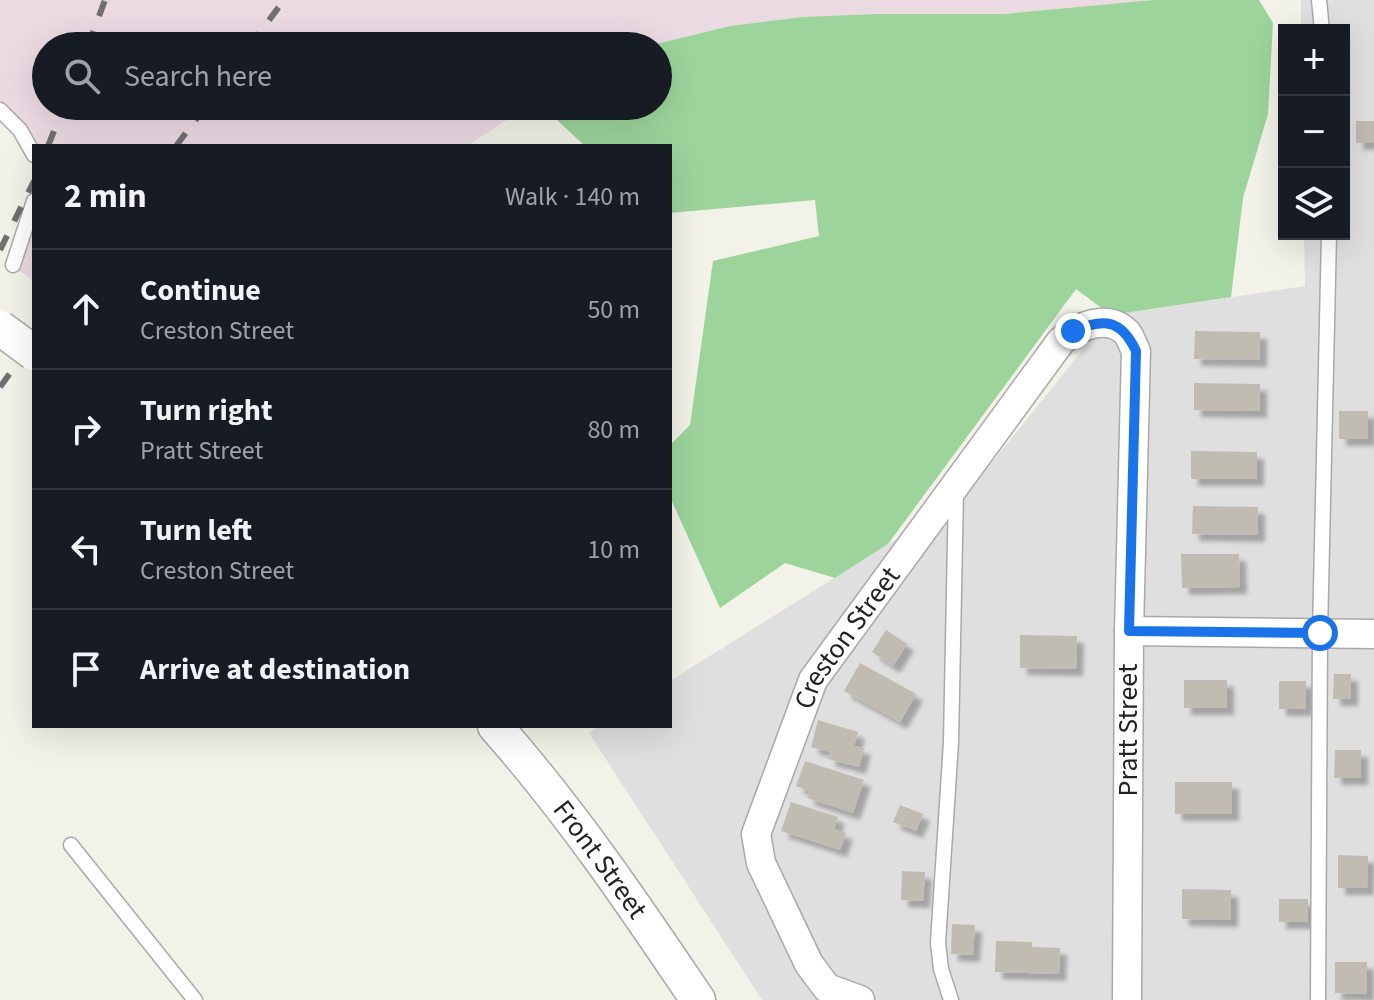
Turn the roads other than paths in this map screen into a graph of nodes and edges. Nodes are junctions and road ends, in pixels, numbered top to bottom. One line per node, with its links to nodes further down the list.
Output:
1 (1319, 0): 2 (lane)
2 (1321, 24)
3 (0, 110): 4 (lane)
4 (32, 151)
5 (32, 207): 7 (lane)
6 (1329, 240): 13 (lane)
7 (13, 265)
8 (1115, 325): 11 (street, Creston Street); 12 (street, Pratt Street)
9 (0, 328): 10 (street, bridge)
10 (32, 352)
11 (956, 485): 19 (street, Creston Street); 20 (lane)
12 (1129, 631): 13 (street); 21 (street, Pratt Street)
13 (1320, 633): 14 (street); 22 (lane)
14 (1374, 634)
15 (497, 728): 18 (street, Front Street)
16 (71, 845): 17 (lane)
17 (195, 1000)
18 (698, 1000)
19 (860, 1000)
20 (951, 1000)
21 (1127, 1000)
22 (1318, 1000)

